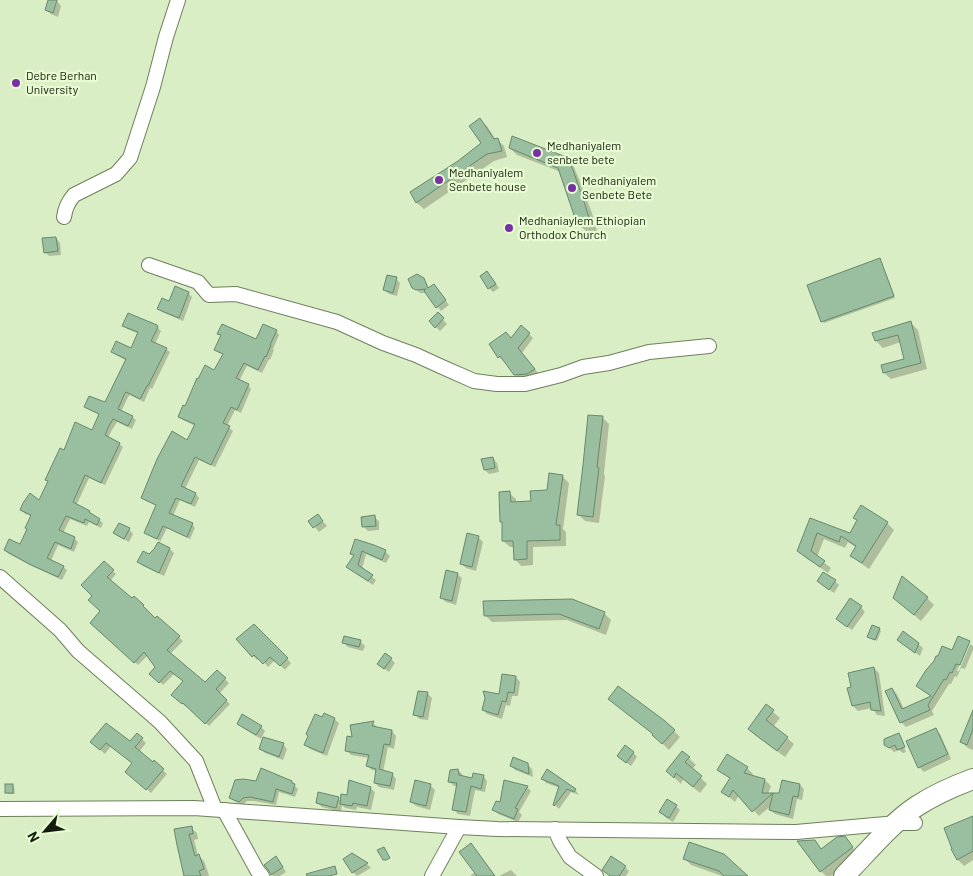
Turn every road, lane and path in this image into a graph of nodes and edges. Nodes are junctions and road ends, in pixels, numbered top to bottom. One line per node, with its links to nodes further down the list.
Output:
1 (178, 0): 2 (street)
2 (64, 218)
3 (149, 265): 4 (street)
4 (709, 346)
5 (0, 577): 9 (street)
6 (973, 779): 10 (highway)
7 (973, 793): 10 (highway)
8 (0, 809): 9 (street)
9 (219, 810): 11 (street); 13 (street)
10 (906, 823): 12 (street); 16 (highway); 17 (highway)
11 (459, 827): 12 (street); 14 (street)
12 (555, 829): 15 (street)
13 (262, 876)
14 (432, 876)
15 (596, 876)
16 (844, 876)
17 (862, 876)

